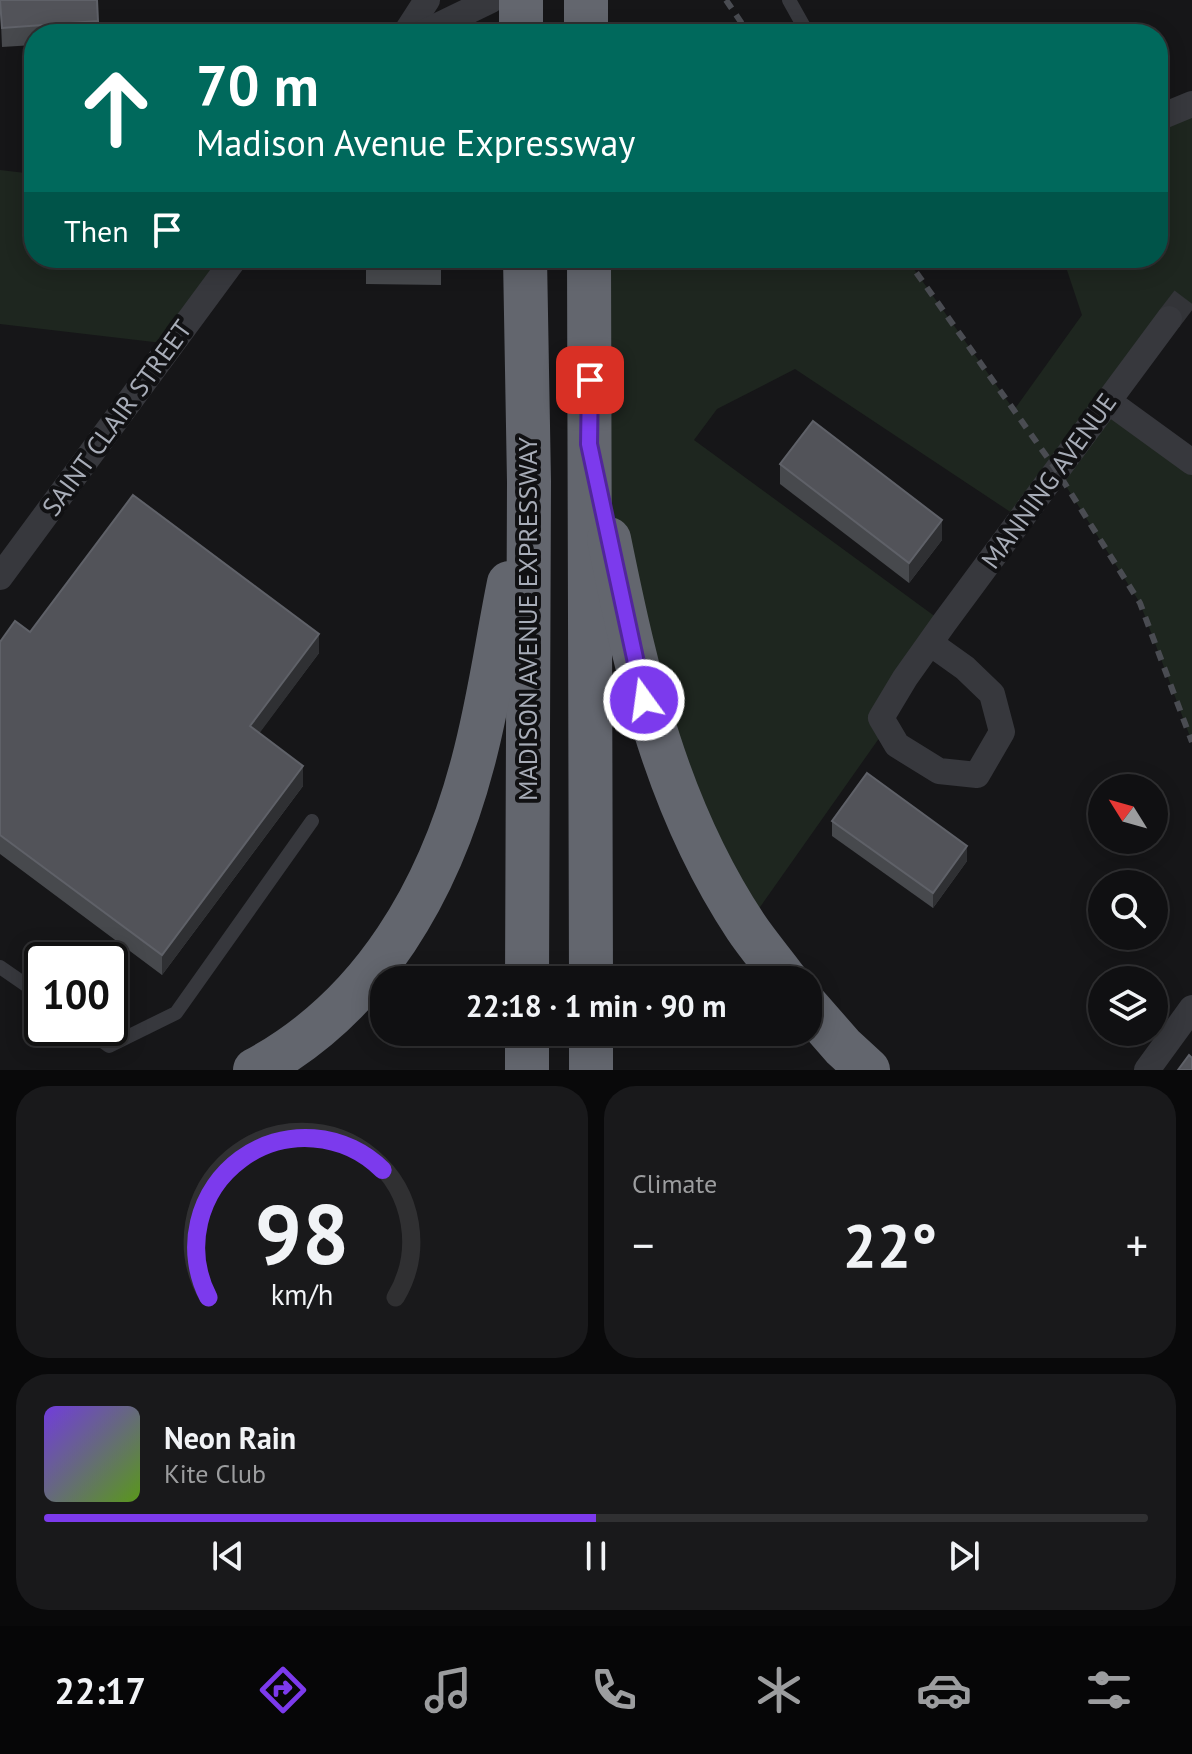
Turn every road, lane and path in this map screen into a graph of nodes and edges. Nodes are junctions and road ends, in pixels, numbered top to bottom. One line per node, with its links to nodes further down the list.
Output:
1 (402, 0): 7 (street)
2 (427, 0): 8 (street)
3 (491, 0): 9 (street)
4 (521, 0): 10 (highway)
5 (586, 0): 11 (highway)
6 (789, 0): 12 (lane)
7 (399, 24)
8 (411, 24)
9 (442, 24)
10 (521, 24)
11 (586, 24)
12 (802, 24)
13 (1192, 104): 14 (street)
14 (1168, 114)
15 (228, 268): 23 (street, SAINT CLAIR STREET)
16 (525, 268): 22 (highway, MADISON AVENUE EXPRESSWAY)
17 (589, 268): 20 (highway)
18 (1169, 319): 19 (street, MANNING AVENUE)
19 (1108, 401): 21 (street); 24 (street, MANNING AVENUE)
20 (589, 444): 27 (highway); 28 (highway)
21 (1192, 462)
22 (529, 482): 26 (highway, MADISON AVENUE EXPRESSWAY); 36 (highway)
23 (2, 571)
24 (930, 643): 24 (street, MANNING AVENUE)
25 (312, 821): 33 (lane)
26 (527, 966)
27 (591, 966)
28 (775, 966)
29 (0, 967): 30 (lane)
30 (24, 984)
31 (1192, 1008): 40 (street)
32 (822, 1023): 39 (highway)
33 (128, 1037)
34 (527, 1046): 37 (highway)
35 (591, 1046): 38 (highway)
36 (255, 1070)
37 (527, 1070)
38 (591, 1070)
39 (868, 1070)
40 (1147, 1070)

